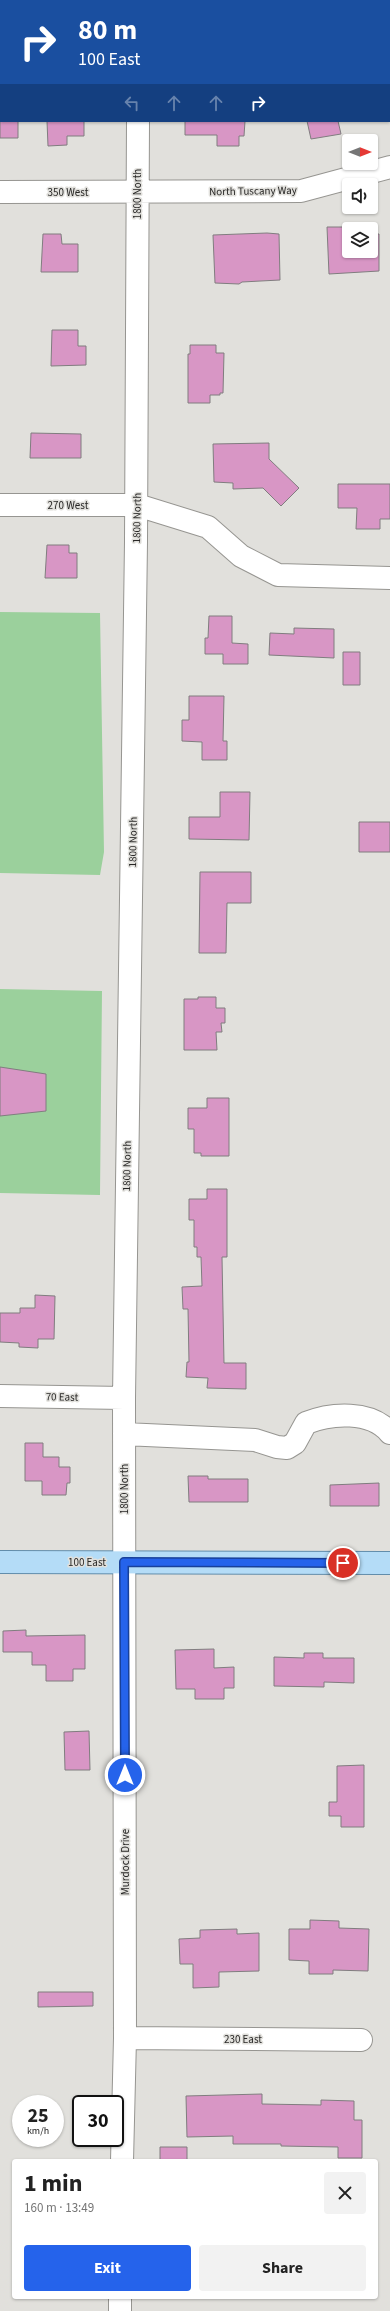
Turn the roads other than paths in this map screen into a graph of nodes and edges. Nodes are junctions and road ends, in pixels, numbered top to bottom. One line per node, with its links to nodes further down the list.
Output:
1 (138, 122): 4 (street, 1800 North)
2 (390, 167): 4 (street, North Tuscany Way)
3 (0, 192): 4 (street, 350 West)
4 (137, 192): 6 (street, 1800 North)
5 (0, 505): 6 (street, 270 West)
6 (137, 505): 7 (street, 270 West); 9 (street, 1800 North)
7 (390, 578)
8 (0, 1396): 9 (street, 70 East)
9 (124, 1398): 11 (street, 1800 North)
10 (390, 1433): 11 (street)
11 (124, 1434): 13 (street, 1800 North)
12 (0, 1562): 13 (main road, 100 East)
13 (124, 1562): 14 (main road, 100 East); 15 (street, Murdock Drive)
14 (390, 1563)
15 (126, 2038): 16 (street, 230 East); 17 (street, Murdock Drive)
16 (361, 2040)
17 (122, 2159)
18 (120, 2299): 19 (street)
19 (120, 2311)

